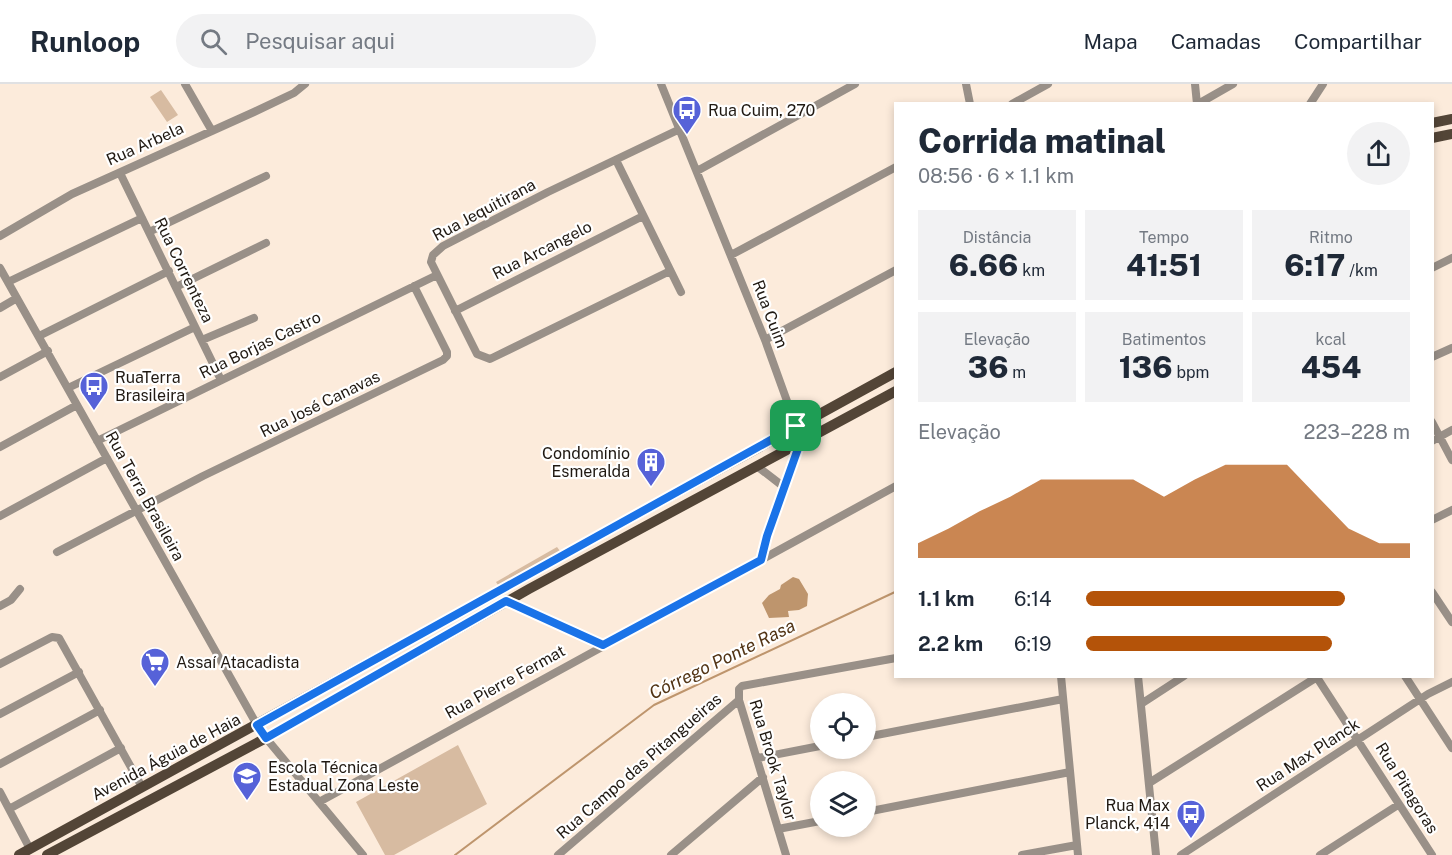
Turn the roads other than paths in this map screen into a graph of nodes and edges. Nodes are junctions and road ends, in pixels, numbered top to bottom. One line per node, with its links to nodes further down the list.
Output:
1 (185, 84): 18 (street)
2 (305, 84): 18 (street, Rua Arbela)
3 (661, 84): 17 (street, Rua Cuim)
4 (855, 84): 23 (street)
5 (966, 84): 10 (street)
6 (1048, 84): 11 (street)
7 (1195, 84): 12 (street)
8 (1233, 84): 13 (street)
9 (1323, 84): 14 (street)
10 (970, 102)
11 (1016, 102)
12 (1198, 102)
13 (1202, 102)
14 (1311, 102)
15 (1452, 119): 16 (main road)
16 (1434, 123)
17 (680, 129): 21 (street, Rua Jequitirana); 23 (street, Rua Cuim)
18 (212, 131): 24 (street, Rua Arbela)
19 (1452, 134): 20 (main road)
20 (1434, 138)
21 (616, 160): 26 (street); 38 (street, Rua Jequitirana)
22 (894, 168): 31 (street)
23 (697, 171): 31 (street, Rua Cuim)
24 (120, 173): 27 (street, Rua Correnteza); 29 (street, Rua Arbela)
25 (266, 176): 28 (street)
26 (643, 216): 36 (street); 45 (street, Rua Arcangelo)
27 (142, 218): 28 (street, Rua Correnteza); 39 (street)
28 (149, 232): 35 (street, Rua Correnteza)
29 (1, 233)
30 (266, 243): 41 (street)
31 (731, 255): 50 (street, Rua Cuim)
32 (1452, 258): 33 (street)
33 (1434, 267)
34 (0, 268): 39 (street, Rua Terra Brasileira)
35 (169, 271): 41 (street, Rua Correnteza); 48 (street)
36 (670, 271): 42 (street); 45 (street)
37 (894, 271): 50 (street)
38 (437, 275): 40 (street, Rua Borjas Castro); 45 (street)
39 (8, 282): 43 (street, Rua Terra Brasileira)
40 (414, 286): 56 (street, Rua Borjas Castro); 72 (street, Rua José Canavas)
41 (176, 287): 47 (street, Rua Correnteza)
42 (681, 292)
43 (18, 298): 44 (street); 48 (street, Rua Terra Brasileira)
44 (0, 308)
45 (455, 311)
46 (254, 318): 49 (street)
47 (195, 327): 49 (street, Rua Correnteza); 57 (street)
48 (39, 336): 52 (street, Rua Terra Brasileira)
49 (202, 340): 56 (street, Rua Correnteza)
50 (765, 340): 60 (street, Rua Cuim)
51 (1452, 348): 53 (street)
52 (48, 351): 55 (street); 57 (street, Rua Terra Brasileira)
53 (1434, 356)
54 (894, 373): 60 (main road, Avenida Águia de Haia)
55 (0, 377)
56 (221, 380): 63 (street, Rua Borjas Castro)
57 (68, 388): 59 (street, Rua Terra Brasileira)
58 (894, 392): 64 (main road, Avenida Águia de Haia)
59 (77, 405): 63 (street, Rua Terra Brasileira); 65 (street)
60 (796, 426): 64 (street, Rua Cuim); 77 (main road, Avenida Águia de Haia)
61 (1452, 430): 62 (street)
62 (1436, 439): 67 (street)
63 (97, 441): 66 (street, Rua Terra Brasileira)
64 (800, 443): 68 (main road, Avenida Águia de Haia); 69 (street)
65 (0, 447)
66 (107, 458): 72 (street, Rua Terra Brasileira); 73 (street)
67 (1452, 460)
68 (758, 467): 69 (street); 78 (main road, Avenida Águia de Haia)
69 (784, 487): 76 (street)
70 (894, 487): 76 (street, Rua Pierre Fermat)
71 (1452, 510): 74 (street)
72 (136, 511): 75 (street); 101 (street, Rua Terra Brasileira)
73 (0, 516)
74 (1434, 519)
75 (57, 552)
76 (761, 560): 84 (street, Rua Pierre Fermat)
77 (535, 570): 78 (main road); 101 (main road, Avenida Águia de Haia)
78 (534, 586): 81 (main road, Avenida Águia de Haia)
79 (20, 589): 82 (street)
80 (1434, 595): 83 (street)
81 (506, 601): 84 (street); 103 (main road, Avenida Águia de Haia)
82 (0, 606)
83 (1452, 622)
84 (603, 645): 115 (street, Rua Pierre Fermat)
85 (894, 658): 97 (street, Rua Brook Taylor)
86 (0, 664): 87 (street)
87 (79, 672): 99 (street); 100 (street)
88 (1061, 678): 95 (street)
89 (1138, 678): 98 (street)
90 (1181, 678): 98 (street)
91 (1315, 678): 112 (street)
92 (1318, 678): 104 (street, Rua Pitagoras)
93 (1406, 678): 96 (street)
94 (1452, 682): 96 (street, Rua Max Planck)
95 (1063, 699): 102 (street); 110 (street)
96 (1420, 699): 104 (street, Rua Max Planck); 107 (street)
97 (739, 700): 108 (street, Rua Brook Taylor); 126 (street, Rua Campo das Pitangueiras)
98 (1141, 704): 112 (street)
99 (100, 710): 105 (street); 109 (street)
100 (0, 714)
101 (257, 725): 103 (street, Rua Terra Brasileira); 113 (main road, Avenida Águia de Haia)
102 (876, 735)
103 (266, 738): 115 (street, Rua Terra Brasileira); 124 (main road, Avenida Águia de Haia)
104 (1359, 740): 116 (street, Rua Pitagoras); 132 (street, Rua Max Planck)
105 (122, 748): 113 (street); 117 (street)
106 (810, 748): 108 (street)
107 (1452, 748)
108 (758, 758): 111 (street, Rua Brook Taylor)
109 (0, 764)
110 (1070, 772): 118 (street); 121 (street)
111 (763, 777): 120 (street, Rua Brook Taylor); 127 (street)
112 (1149, 783): 131 (street)
113 (142, 787): 122 (main road, Avenida Águia de Haia)
114 (0, 792): 117 (street)
115 (318, 802): 125 (street, Rua Terra Brasileira)
116 (1398, 805): 133 (street); 134 (street, Rua Pitagoras)
117 (9, 809): 122 (street)
118 (876, 810)
119 (810, 823): 120 (street)
120 (778, 829): 128 (street, Rua Brook Taylor)
121 (1077, 845): 129 (street); 130 (street)
122 (30, 849): 123 (main road, Avenida Águia de Haia)
123 (19, 855)
124 (47, 855)
125 (363, 855)
126 (558, 855)
127 (671, 855)
128 (786, 855)
129 (1022, 855)
130 (1078, 855)
131 (1156, 855)
132 (1181, 855)
133 (1320, 855)
134 (1432, 855)

